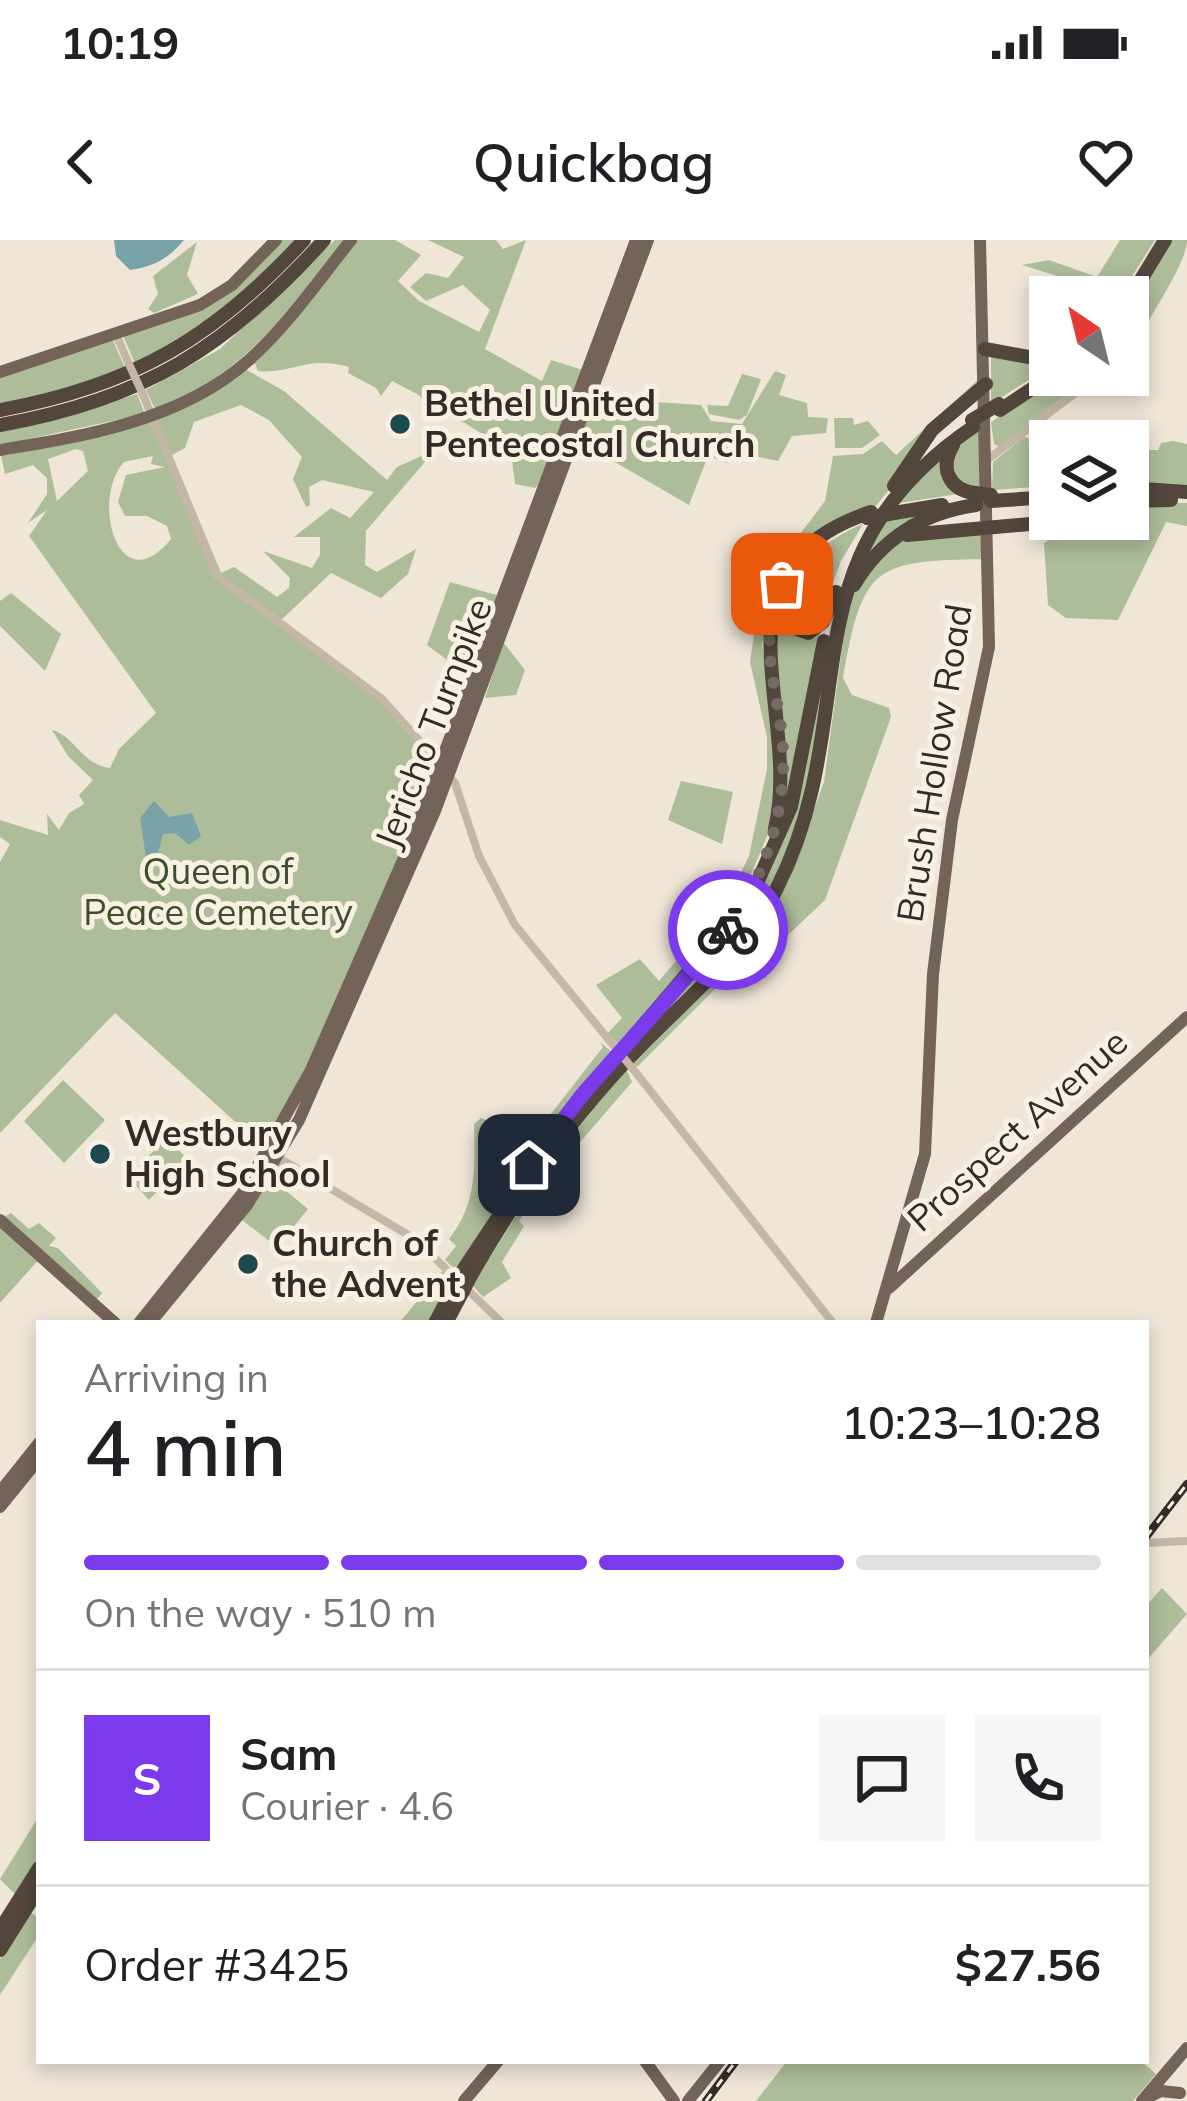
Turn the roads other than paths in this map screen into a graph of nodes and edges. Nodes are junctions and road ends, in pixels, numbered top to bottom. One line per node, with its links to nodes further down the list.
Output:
1 (277, 240): 10 (main road)
2 (304, 240): 19 (highway)
3 (324, 240): 22 (highway)
4 (351, 240): 20 (main road)
5 (636, 240): 36 (main road, Jericho Turnpike)
6 (648, 240): 38 (main road, Jericho Turnpike)
7 (980, 240): 11 (main road, Brush Hollow Road)
8 (1162, 240): 9 (highway)
9 (1139, 276)
10 (115, 331): 13 (main road); 20 (street, bridge)
11 (985, 349): 12 (highway); 14 (main road, Brush Hollow Road)
12 (1029, 363)
13 (0, 373)
14 (986, 384): 25 (main road, Brush Hollow Road); 26 (highway)
15 (1029, 387): 18 (highway)
16 (1029, 392): 18 (highway)
17 (1061, 396): 23 (street)
18 (1000, 407): 21 (highway, bridge)
19 (0, 410)
20 (153, 416): 24 (main road); 37 (street)
21 (972, 424): 26 (highway); 30 (highway); 41 (highway)
22 (0, 425)
23 (1003, 449): 25 (main road)
24 (0, 450)
25 (987, 455): 33 (main road, Brush Hollow Road)
26 (892, 490): 35 (highway)
27 (1029, 495): 30 (highway)
28 (1149, 496): 29 (highway)
29 (1187, 497)
30 (986, 498): 31 (highway, bridge); 34 (highway)
31 (869, 515): 35 (highway); 42 (highway)
32 (1029, 524): 33 (highway)
33 (989, 528): 34 (highway); 48 (main road, Brush Hollow Road)
34 (878, 552): 41 (highway)
35 (836, 592): 42 (highway)
36 (446, 746): 37 (street); 38 (main road, Jericho Turnpike)
37 (429, 752): 38 (street)
38 (444, 772): 39 (main road, Jericho Turnpike); 40 (street); 46 (main road, Jericho Turnpike)
39 (439, 802): 40 (street); 44 (main road, Jericho Turnpike)
40 (462, 804): 55 (street, bridge)
41 (775, 894): 47 (highway)
42 (732, 925): 47 (highway)
43 (1187, 1017): 48 (main road, Prospect Avenue)
44 (276, 1156): 46 (main road, Jericho Turnpike); 54 (street)
45 (0, 1220): 49 (main road)
46 (209, 1244): 50 (main road, Jericho Turnpike); 51 (main road, Jericho Turnpike)
47 (462, 1283): 52 (highway); 53 (highway)
48 (888, 1289): 56 (main road, Brush Hollow Road)
49 (113, 1320)
50 (142, 1320)
51 (152, 1320)
52 (437, 1320)
53 (447, 1320)
54 (499, 1320)
55 (831, 1320)
56 (877, 1320)
57 (36, 1448): 59 (main road)
58 (36, 1463): 60 (main road)
59 (0, 1492)
60 (0, 1507)
61 (1187, 1541): 62 (street)
62 (1149, 1543)
63 (36, 1873): 65 (highway)
64 (36, 1893): 66 (highway)
65 (0, 1930)
66 (0, 1950)
67 (1187, 2048): 71 (main road)
68 (495, 2064): 74 (main road)
69 (648, 2064): 75 (main road)
70 (717, 2064): 75 (main road)
71 (1163, 2075): 72 (main road); 73 (main road)
72 (1184, 2096): 73 (main road)
73 (1142, 2100)
74 (464, 2101)
75 (682, 2101)

